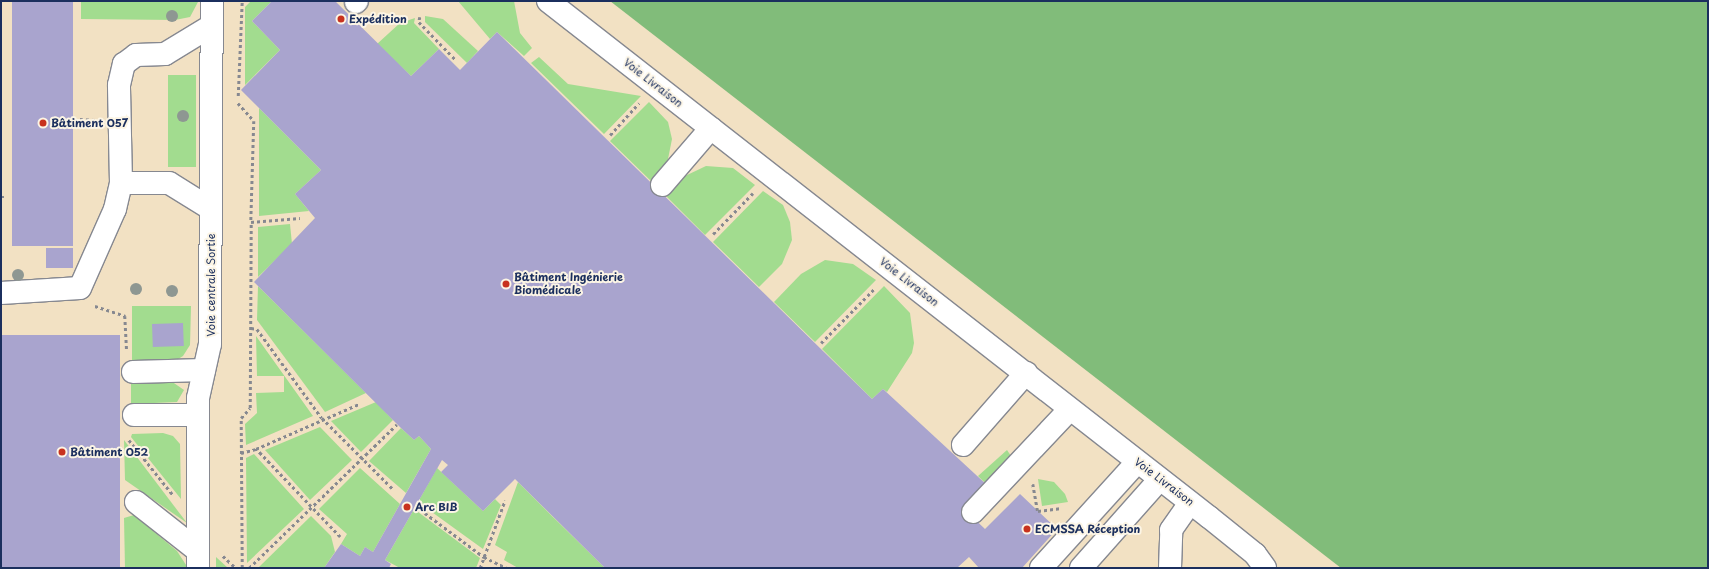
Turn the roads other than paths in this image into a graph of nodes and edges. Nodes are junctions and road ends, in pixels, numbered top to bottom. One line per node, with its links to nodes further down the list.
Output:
1 (212, 1): 3 (street, Voie centrale Sortie)
2 (548, 1): 4 (street, Voie Livraison)
3 (211, 26): 5 (street); 7 (street, Voie centrale Sortie)
4 (711, 128): 6 (street); 11 (street, Voie Livraison)
5 (121, 183): 7 (street); 8 (street)
6 (662, 185)
7 (211, 209): 9 (street, Voie centrale Sortie)
8 (1, 293)
9 (204, 370): 10 (street); 14 (street, Voie centrale Sortie)
10 (133, 372)
11 (1026, 373): 12 (street, Voie Livraison); 15 (street)
12 (1070, 410): 16 (street, Voie Livraison); 20 (street)
13 (134, 415): 14 (street)
14 (198, 415): 21 (street, Voie centrale Sortie)
15 (963, 445)
16 (1138, 462): 17 (street, Voie Livraison); 22 (street)
17 (1159, 480): 19 (street, Voie Livraison); 23 (street)
18 (136, 502): 21 (street)
19 (1190, 503): 24 (street); 25 (street, Voie Livraison)
20 (973, 512)
21 (204, 556)
22 (1041, 568)
23 (1081, 568)
24 (1170, 568)
25 (1265, 568)

